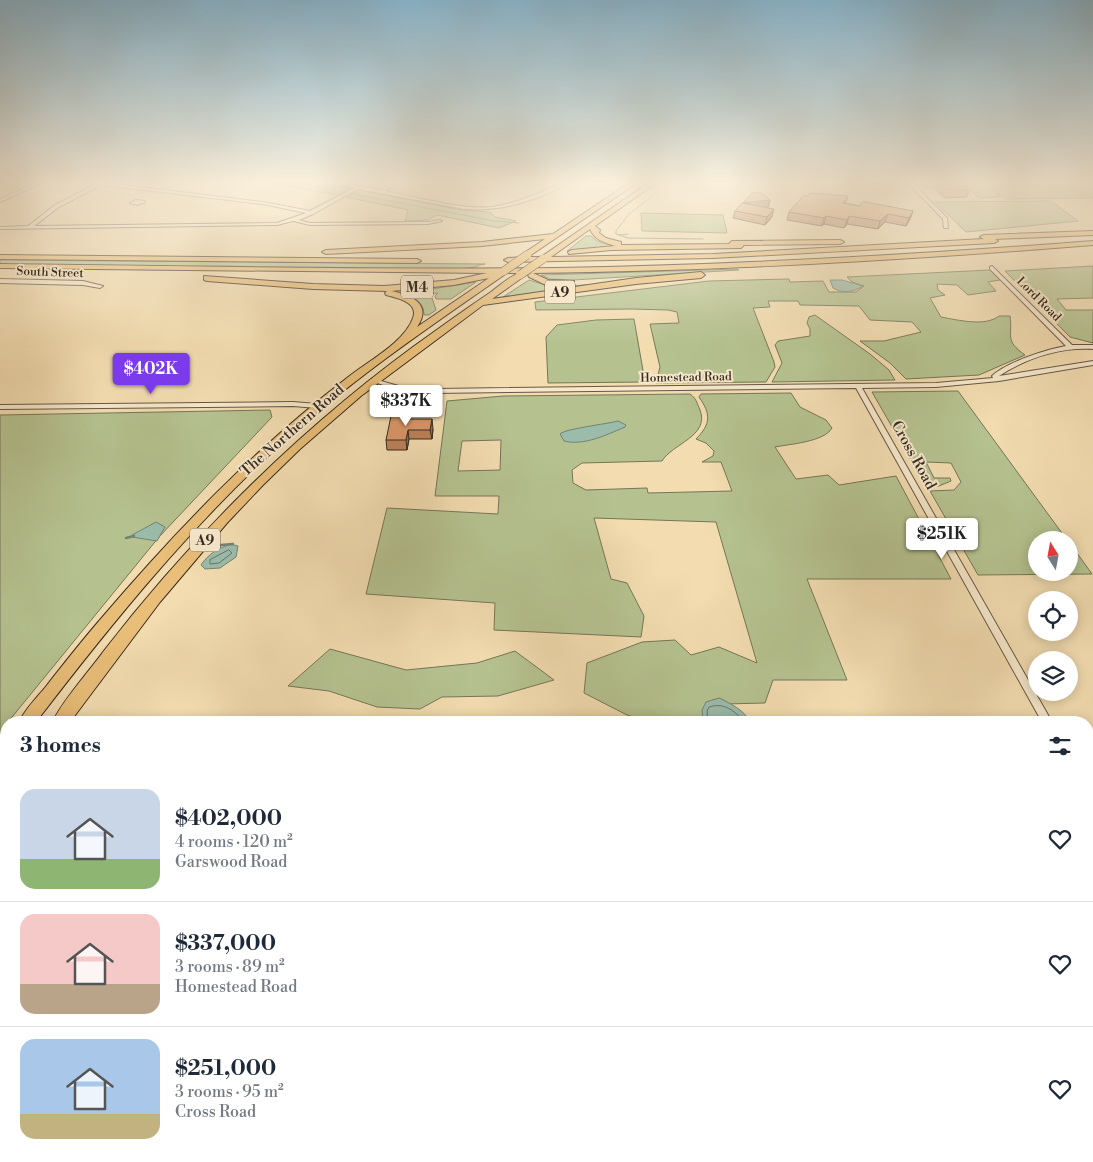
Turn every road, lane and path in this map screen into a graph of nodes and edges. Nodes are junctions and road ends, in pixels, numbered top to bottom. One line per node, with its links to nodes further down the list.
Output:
1 (576, 235): 13 (highway, The Northern Road / A9)
2 (596, 235): 6 (highway)
3 (1039, 235): 6 (highway)
4 (1060, 235): 12 (highway)
5 (555, 236): 8 (highway, A9); 13 (highway, The Northern Road / A9)
6 (923, 240): 13 (highway)
7 (1093, 243): 9 (highway, M4)
8 (482, 244): 11 (highway, A9); 17 (highway)
9 (926, 256): 15 (highway, M4); 18 (highway, A9)
10 (0, 257): 11 (highway, M4)
11 (64, 257): 14 (highway, M4)
12 (500, 260)
13 (538, 260): 17 (highway, The Northern Road / A9, bridge); 17 (highway, The Northern Road / A9, bridge); 18 (highway)
14 (422, 261)
15 (0, 268): 22 (highway, M4)
16 (992, 268): 25 (street, Lord Road)
17 (513, 269): 20 (highway, The Northern Road / A9); 23 (highway, The Northern Road / A9)
18 (666, 277): 23 (highway, A9)
19 (0, 280): 21 (street, South Street)
20 (486, 280): 22 (highway, M4); 24 (highway, The Northern Road / A9)
21 (100, 286)
22 (338, 287): 24 (highway, M4)
23 (479, 304): 29 (highway, The Northern Road / A9)
24 (408, 338): 31 (highway, The Northern Road / A9)
25 (1070, 346): 26 (street); 28 (street)
26 (1093, 347)
27 (1093, 363): 28 (street, Homestead Road)
28 (999, 379): 30 (street, Homestead Road)
29 (374, 382): 30 (street, Homestead Road); 34 (highway, The Northern Road / A9)
30 (858, 386): 35 (street, Cross Road)
31 (317, 406): 32 (street); 33 (highway, The Northern Road / A9)
32 (0, 407)
33 (32, 716)
34 (65, 716)
35 (1044, 716)

